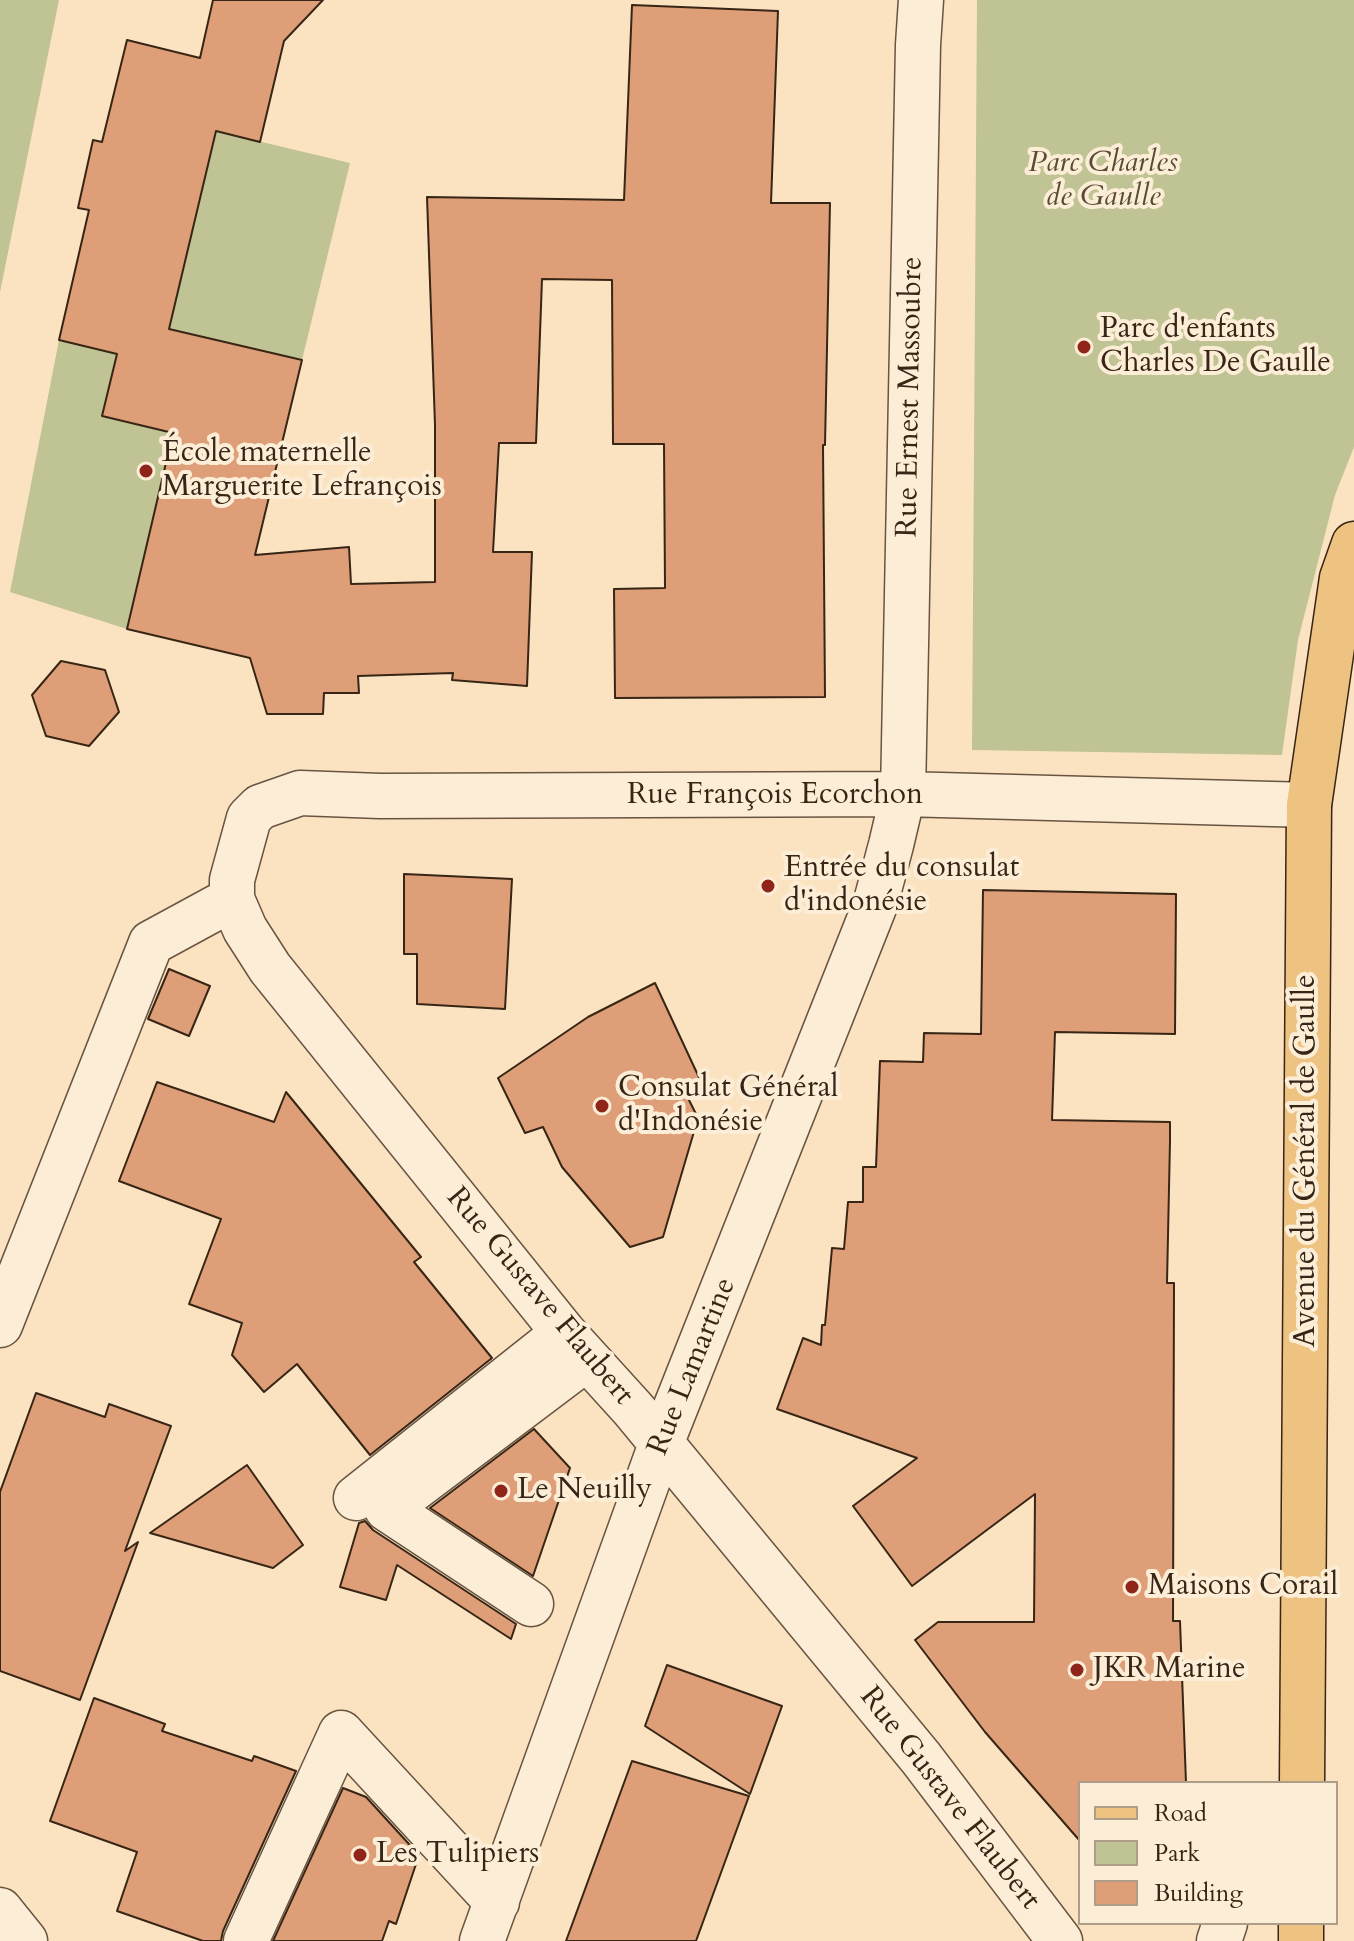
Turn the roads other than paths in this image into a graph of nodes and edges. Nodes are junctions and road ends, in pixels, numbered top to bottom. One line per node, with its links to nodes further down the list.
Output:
1 (921, 0): 3 (street, Rue Ernest Massoubre)
2 (1354, 544): 4 (main road, Avenue du Général de Gaulle)
3 (903, 794): 4 (street, Rue François Ecorchon); 5 (street, Rue François Ecorchon); 8 (street, Rue Lamartine)
4 (1309, 805): 11 (main road, Avenue du Général de Gaulle)
5 (232, 899): 6 (street); 7 (street, Rue Gustave Flaubert)
6 (0, 1325)
7 (575, 1346): 8 (street, Rue Gustave Flaubert); 9 (street); 10 (street)
8 (661, 1444): 15 (street, Rue Lamartine); 18 (street, Rue Gustave Flaubert)
9 (356, 1498)
10 (531, 1604)
11 (1303, 1723): 12 (street); 13 (main road, Avenue du Général de Gaulle)
12 (1280, 1781)
13 (1302, 1781)
14 (0, 1910): 16 (street)
15 (490, 1922): 17 (street)
16 (25, 1941)
17 (246, 1941)
18 (1060, 1941)

